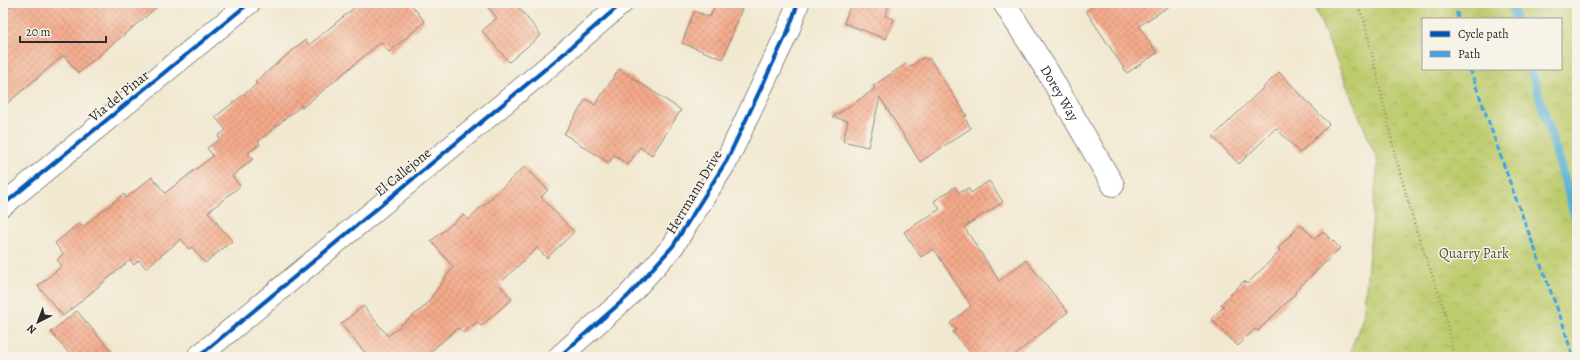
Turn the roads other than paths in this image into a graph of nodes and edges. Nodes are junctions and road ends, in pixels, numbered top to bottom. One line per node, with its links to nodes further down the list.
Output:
1 (249, 3): 6 (street, Via del Pinar)
2 (622, 3): 7 (street, El Callejone)
3 (798, 3): 8 (street, Herrmann Drive)
4 (1004, 3): 5 (street, Dorey Way)
5 (1113, 185)
6 (3, 205)
7 (198, 357)
8 (559, 357)

